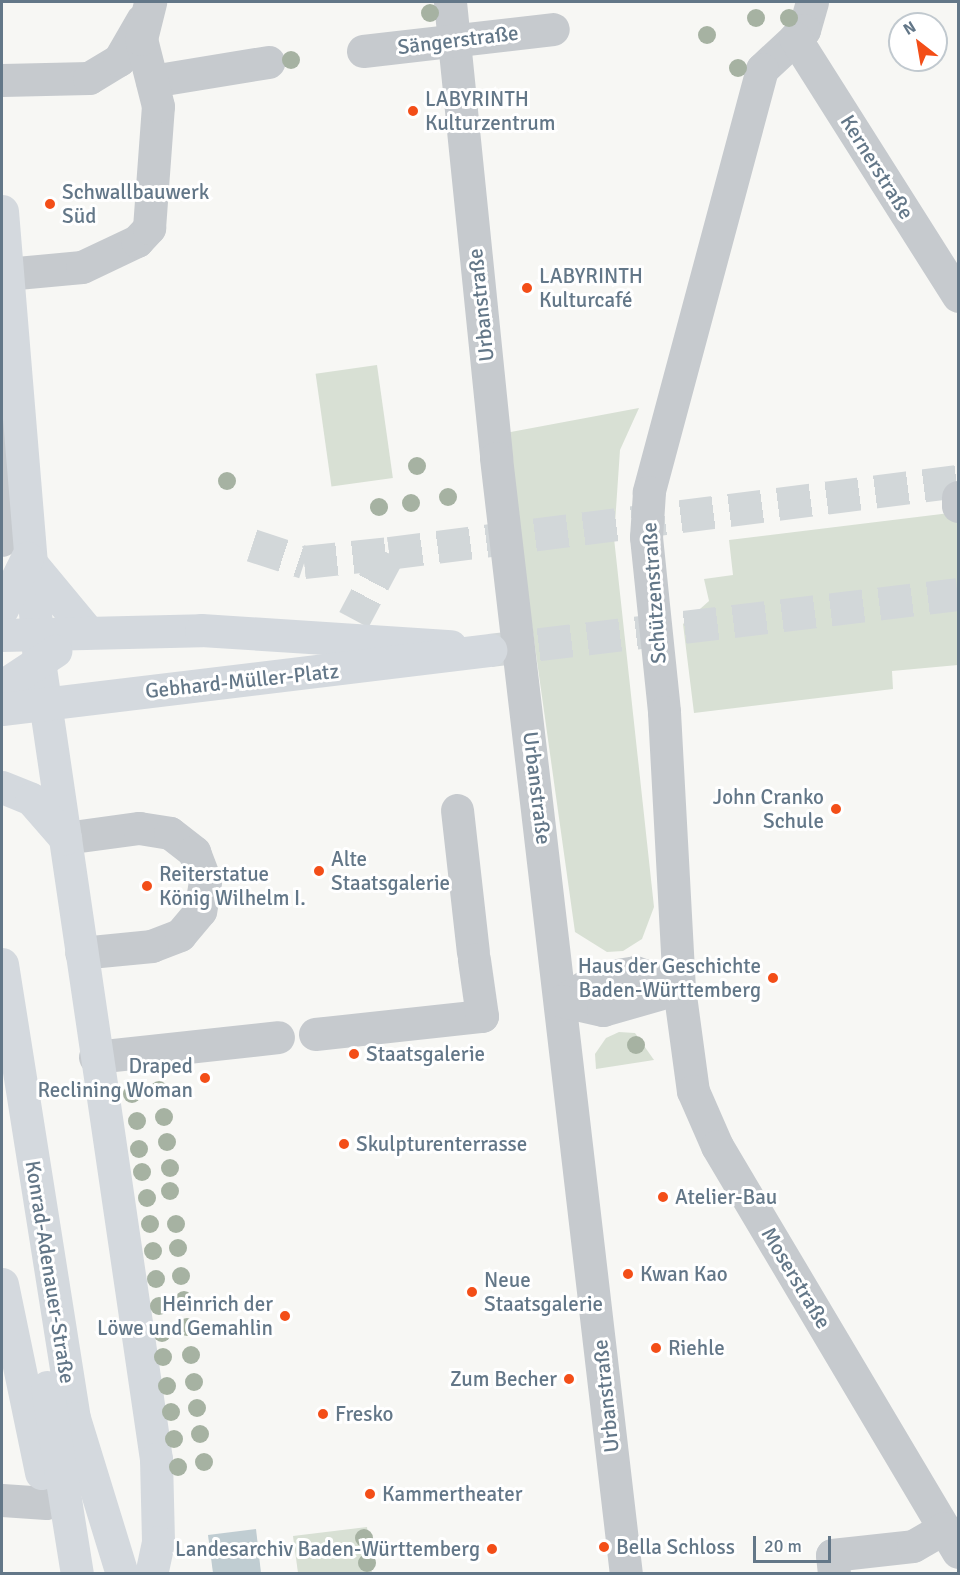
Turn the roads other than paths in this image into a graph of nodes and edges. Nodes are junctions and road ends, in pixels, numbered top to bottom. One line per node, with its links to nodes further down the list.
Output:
1 (450, 2): 6 (street, Urbanstraße)
2 (812, 2): 5 (street)
3 (146, 9): 9 (street); 10 (street)
4 (553, 29): 6 (street, Sängerstraße)
5 (795, 38): 13 (street, Kernerstraße); 31 (street, Schützenstraße)
6 (455, 40): 7 (street, Sängerstraße); 32 (street, Urbanstraße)
7 (363, 51)
8 (268, 62): 10 (street)
9 (2, 80)
10 (152, 81): 12 (street)
11 (2, 211): 12 (main road)
12 (4, 279): 17 (main road)
13 (958, 296)
14 (2, 421): 17 (street)
15 (958, 497): 16 (street)
16 (958, 506)
17 (14, 549): 18 (main road); 20 (main road); 22 (main road)
18 (2, 609)
19 (350, 628): 20 (main road, Gebhard-Müller-Platz); 23 (street); 23 (main road, Gebhard-Müller-Platz)
20 (88, 632): 22 (main road)
21 (2, 635): 22 (main road)
22 (39, 647): 25 (main road)
23 (262, 676): 24 (main road, Gebhard-Müller-Platz)
24 (103, 699): 25 (main road, Gebhard-Müller-Platz); 25 (main road)
25 (23, 705): 28 (main road)
26 (2, 787): 28 (main road)
27 (457, 810): 33 (street)
28 (65, 838): 29 (main road); 29 (street)
29 (81, 953): 35 (main road)
30 (2, 964): 43 (main road, Konrad-Adenauer-Straße)
31 (679, 988): 32 (street); 40 (street, Moserstraße)
32 (562, 1002): 45 (street, Urbanstraße)
33 (315, 1034)
34 (278, 1037): 35 (street)
35 (95, 1057): 44 (main road)
36 (2, 1095): 42 (main road, Konrad-Adenauer-Straße)
37 (2, 1284): 39 (main road)
38 (2, 1500): 39 (street)
39 (46, 1503): 41 (main road)
40 (951, 1540): 46 (street)
41 (58, 1574)
42 (76, 1574)
43 (122, 1574)
44 (151, 1574)
45 (626, 1574)
46 (834, 1574)

